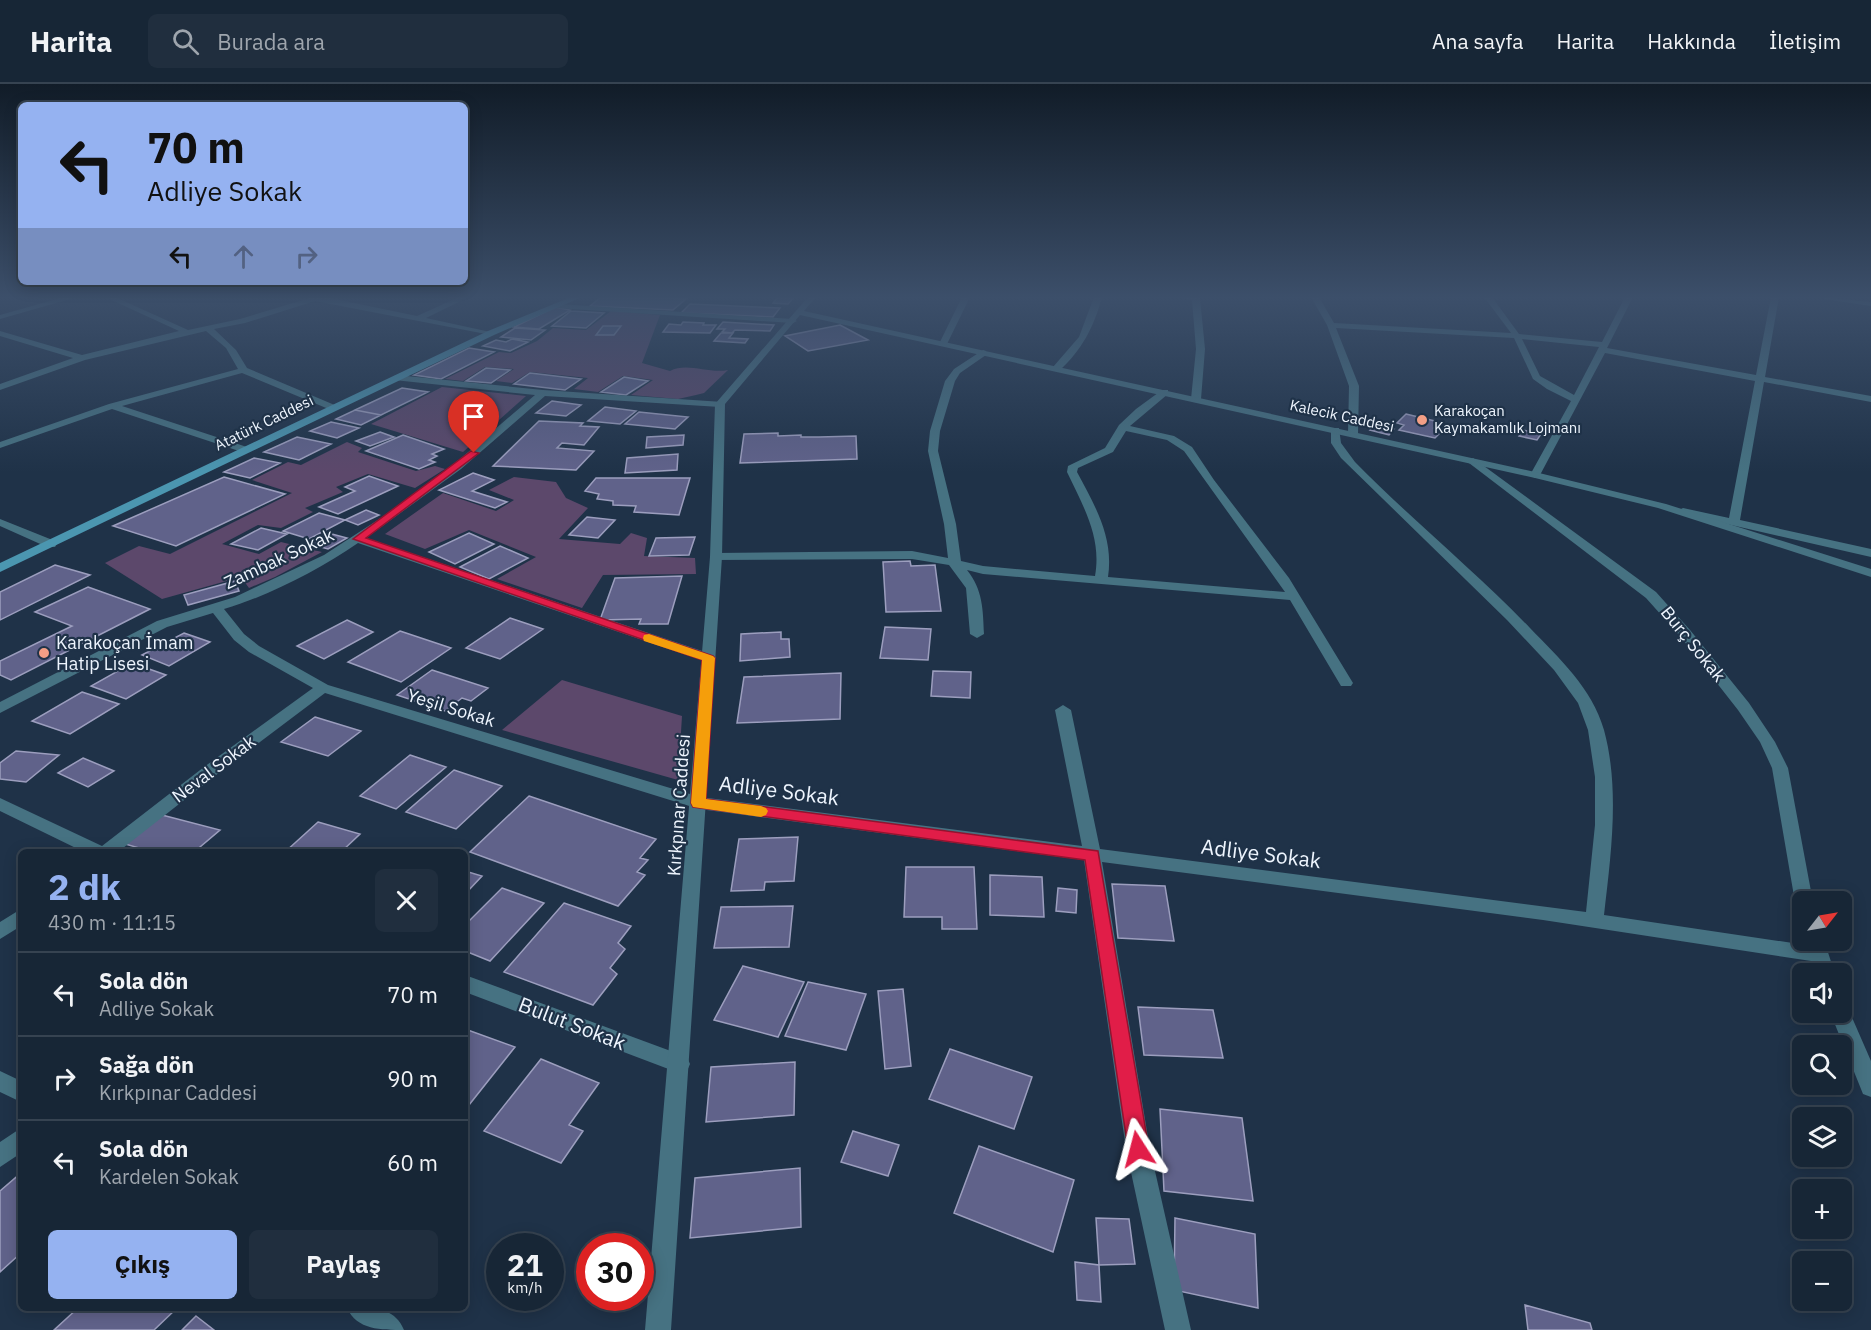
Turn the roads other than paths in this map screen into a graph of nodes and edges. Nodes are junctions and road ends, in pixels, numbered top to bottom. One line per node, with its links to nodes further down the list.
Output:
1 (72, 355): 15 (street)
2 (94, 355): 15 (street)
3 (237, 355): 17 (street)
4 (445, 355): 18 (main road, Atatürk Caddesi)
5 (763, 355): 26 (street)
6 (980, 355): 43 (street)
7 (993, 355): 16 (street, Kalecik Caddesi)
8 (1070, 355): 16 (street)
9 (1202, 355): 23 (street)
10 (1342, 355): 31 (street)
11 (1526, 355): 25 (street)
12 (1600, 355): 25 (street)
13 (1640, 355): 19 (street)
14 (1765, 355): 19 (street)
15 (82, 358): 20 (street)
16 (1056, 369): 22 (street, Kalecik Caddesi)
17 (243, 370): 27 (street); 28 (street)
18 (397, 378): 21 (street); 28 (main road, Atatürk Caddesi)
19 (1761, 379): 24 (street); 38 (street)
20 (0, 387)
21 (543, 393): 26 (street); 39 (street, Zambak Sokak)
22 (1165, 393): 23 (street, Kalecik Caddesi); 29 (street)
23 (1196, 399): 30 (street, Kalecik Caddesi)
24 (1871, 399)
25 (1577, 400): 35 (street)
26 (720, 404): 42 (street, Kırkpınar Caddesi)
27 (112, 406): 32 (street); 33 (street)
28 (334, 408): 33 (main road, Atatürk Caddesi)
29 (1124, 427): 46 (street); 47 (street)
30 (1335, 430): 31 (street, Kalecik Caddesi); 62 (street)
31 (1353, 434): 34 (street, Kalecik Caddesi)
32 (0, 445)
33 (246, 450): 40 (main road, Atatürk Caddesi)
34 (1473, 461): 35 (street, Kalecik Caddesi); 60 (street, Burç Sokak)
35 (1535, 475): 36 (street, Kalecik Caddesi)
36 (1662, 506): 38 (street); 45 (street, Kalecik Caddesi)
37 (0, 522): 40 (street)
38 (1734, 523): 41 (street)
39 (358, 539): 48 (street, Zambak Sokak); 50 (street)
40 (51, 544): 44 (main road, Atatürk Caddesi)
41 (1871, 553)
42 (716, 557): 43 (street); 50 (street, Kırkpınar Caddesi)
43 (955, 565): 46 (street); 49 (street)
44 (0, 570)
45 (1871, 573)
46 (1101, 580): 47 (street)
47 (1295, 597): 51 (street)
48 (215, 607): 52 (street, Yeşil Sokak); 53 (street, Zambak Sokak)
49 (977, 634)
50 (709, 658): 55 (street, Kırkpınar Caddesi)
51 (1346, 683)
52 (323, 688): 55 (street, Yeşil Sokak); 58 (street, Neval Sokak)
53 (0, 708)
54 (1063, 710): 59 (street)
55 (699, 803): 59 (street, Adliye Sokak); 67 (street, Kırkpınar Caddesi)
56 (0, 804): 57 (street)
57 (93, 849)
58 (110, 849)
59 (1092, 855): 62 (street, Adliye Sokak); 76 (street)
60 (1802, 891)
61 (18, 918): 63 (street)
62 (1594, 920): 64 (street, Adliye Sokak)
63 (0, 932)
64 (1792, 944)
65 (468, 984): 67 (street, Bulut Sokak)
66 (1845, 1023): 69 (street)
67 (679, 1064): 75 (street, Kırkpınar Caddesi)
68 (0, 1081): 70 (street)
69 (1871, 1087)
70 (18, 1090)
71 (18, 1141): 72 (street)
72 (0, 1156)
73 (364, 1311): 74 (street)
74 (391, 1330)
75 (658, 1330)
76 (1178, 1330)

